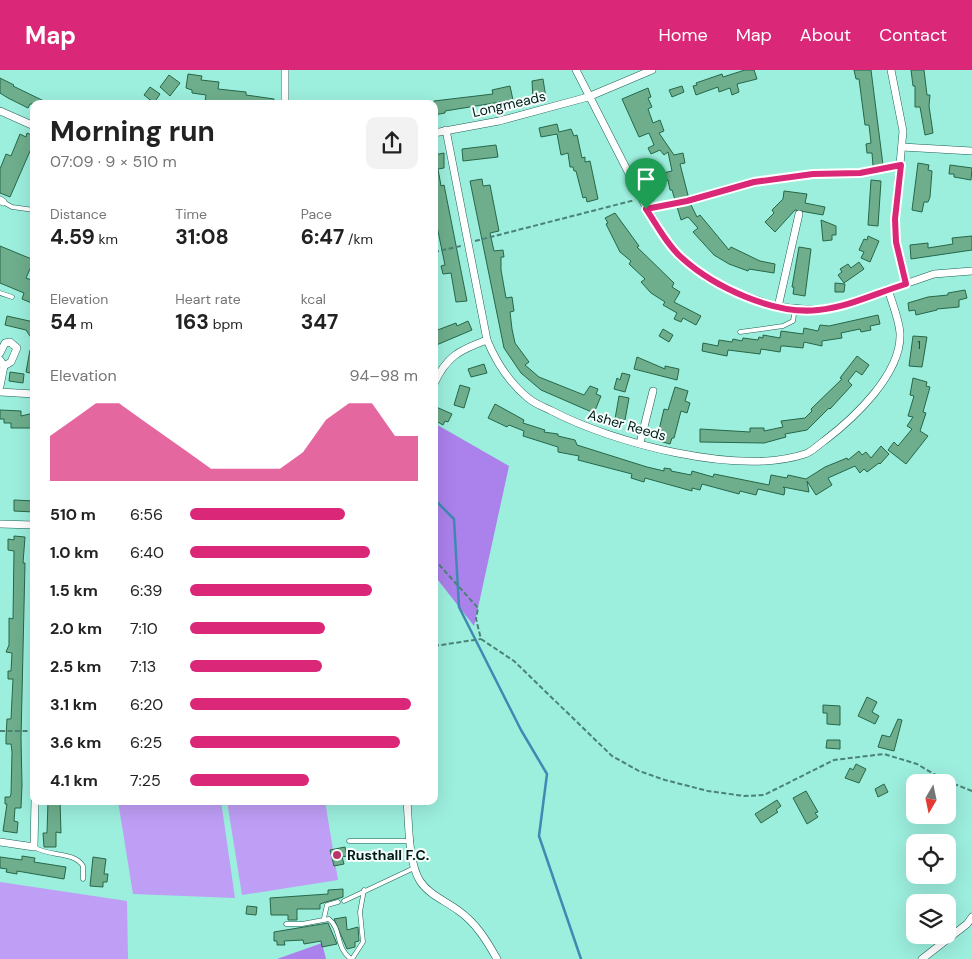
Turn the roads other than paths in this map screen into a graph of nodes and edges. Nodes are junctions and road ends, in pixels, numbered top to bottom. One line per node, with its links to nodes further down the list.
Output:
1 (285, 70): 6 (street)
2 (576, 70): 5 (street)
3 (652, 70): 5 (street, Longmeads)
4 (891, 70): 11 (street)
5 (588, 97): 9 (street, Longmeads); 21 (street)
6 (286, 100)
7 (0, 111): 8 (street)
8 (30, 124)
9 (446, 130): 10 (street, Longmeads); 24 (street, Asher Reeds)
10 (438, 132)
11 (902, 147): 12 (street); 17 (street)
12 (972, 150)
13 (2, 201): 14 (lane)
14 (30, 209)
15 (799, 214): 21 (street)
16 (972, 271): 17 (street)
17 (906, 284): 18 (street)
18 (888, 290): 22 (street); 32 (street, Asher Reeds)
19 (0, 293): 20 (lane)
20 (12, 298)
21 (778, 307): 22 (street)
22 (795, 308): 23 (lane)
23 (740, 332)
24 (487, 340): 27 (street); 32 (street, Asher Reeds)
25 (0, 353): 26 (street)
26 (2, 363): 28 (street)
27 (438, 375)
28 (0, 386)
29 (653, 391): 32 (street)
30 (0, 392): 31 (street)
31 (30, 394)
32 (640, 443)
33 (0, 524): 34 (street)
34 (30, 525)
35 (35, 805): 40 (street)
36 (407, 805): 39 (street)
37 (348, 840): 39 (lane)
38 (0, 842): 40 (street)
39 (411, 842): 41 (street)
40 (34, 847): 42 (lane)
41 (414, 868): 43 (lane); 50 (street)
42 (83, 879)
43 (364, 890): 44 (lane); 49 (lane)
44 (344, 901)
45 (338, 902): 47 (lane)
46 (972, 917): 51 (street)
47 (324, 918): 48 (lane); 49 (lane)
48 (286, 924)
49 (352, 959)
50 (497, 959)
51 (922, 959)

